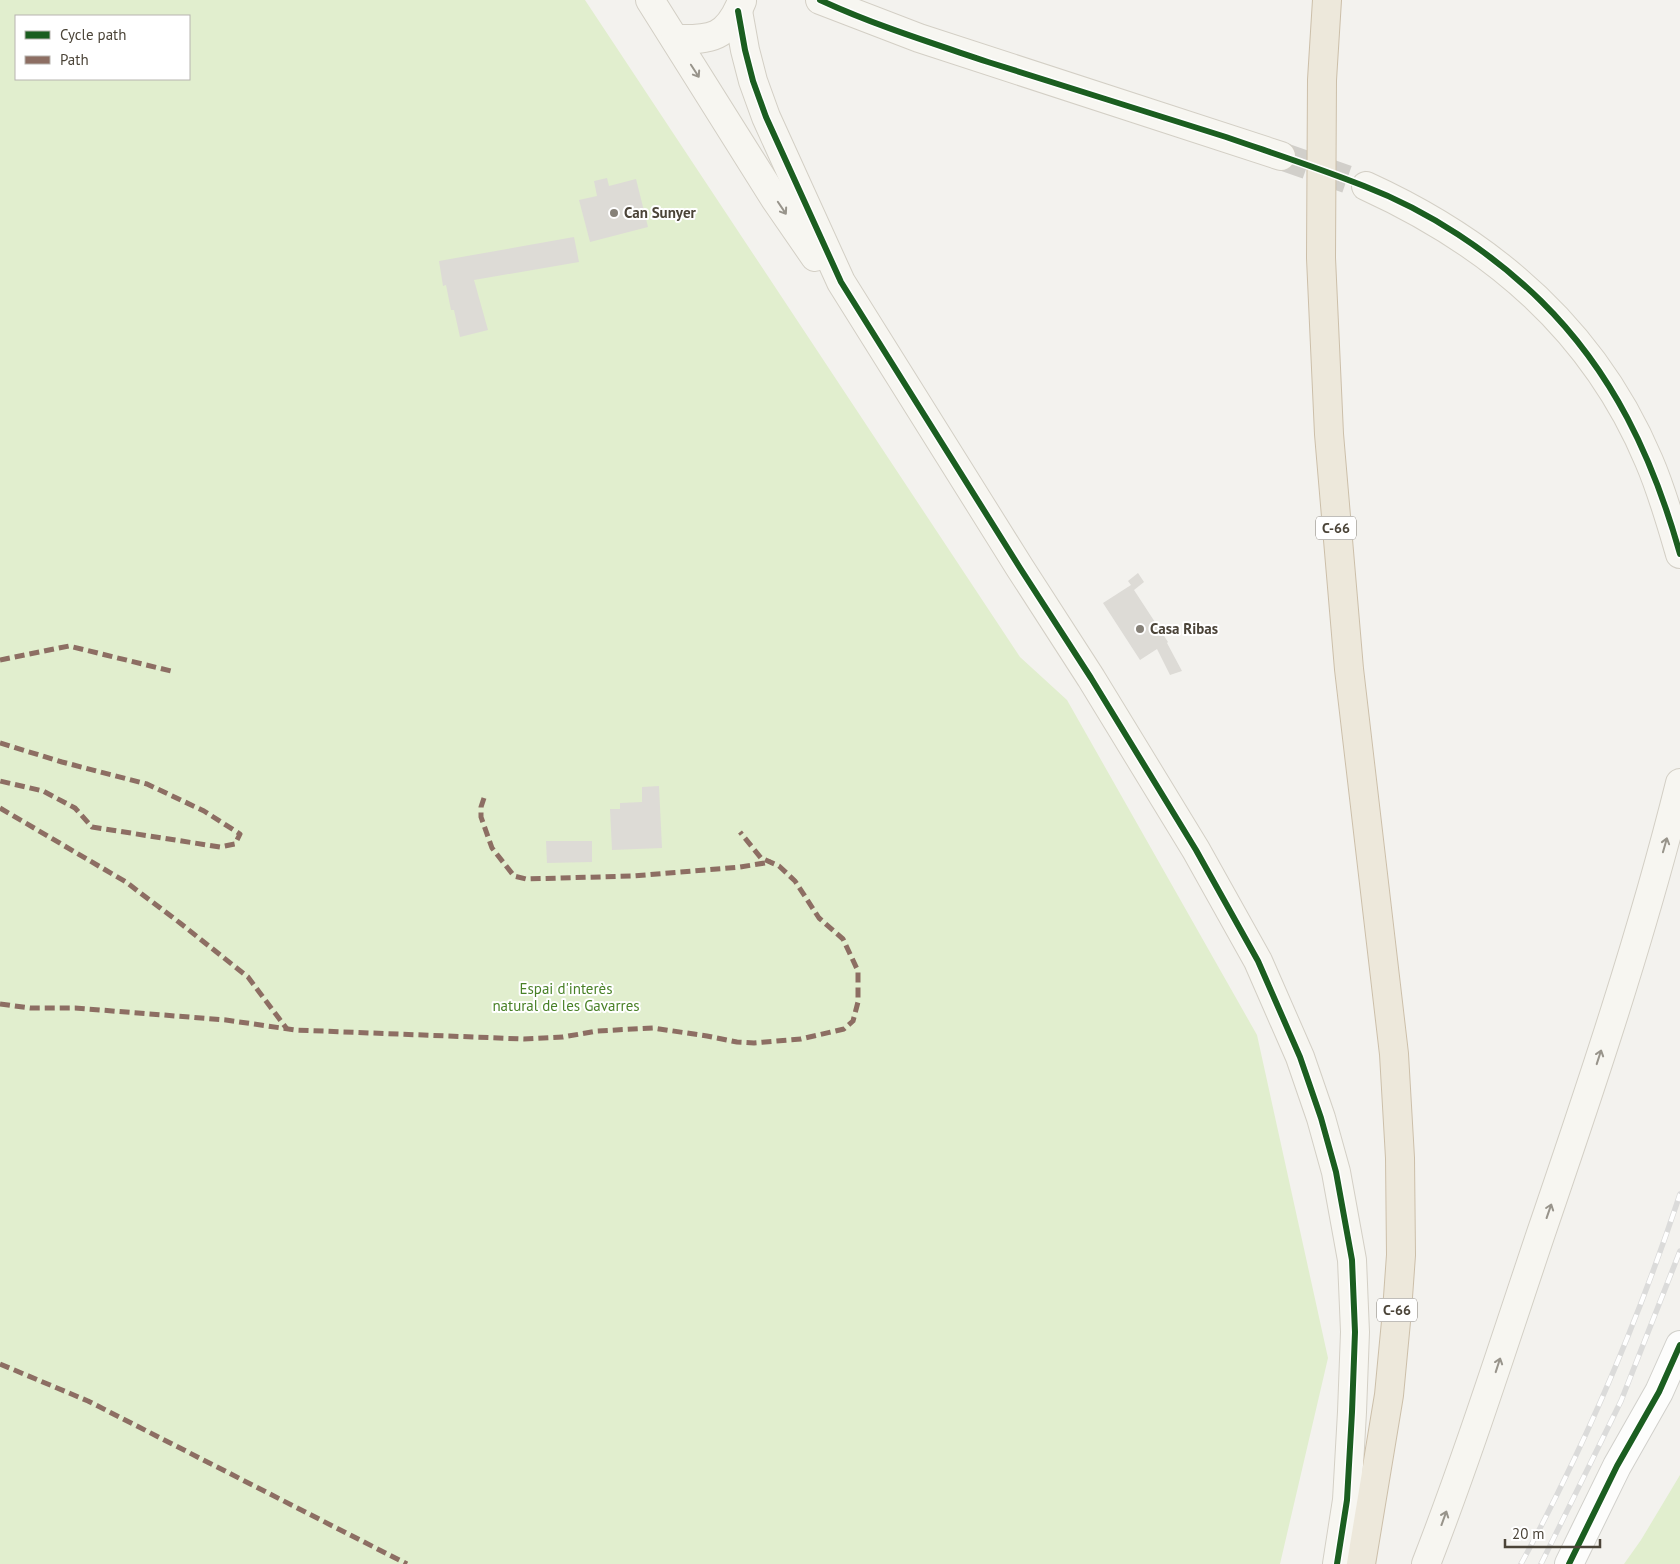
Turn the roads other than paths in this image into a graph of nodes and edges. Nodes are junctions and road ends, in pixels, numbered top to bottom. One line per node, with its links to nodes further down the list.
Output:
1 (650, 0): 5 (street)
2 (820, 0): 6 (street)
3 (1327, 0): 13 (highway, C-66)
4 (740, 5): 5 (street); 8 (street)
5 (675, 39): 8 (street, one-way to 8)
6 (1281, 156)
7 (1366, 186): 9 (street)
8 (840, 282): 12 (street)
9 (1680, 554)
10 (1680, 783): 14 (street, one-way to 10)
11 (1680, 1345): 15 (street)
12 (1337, 1564)
13 (1361, 1564)
14 (1426, 1564)
15 (1569, 1564)

